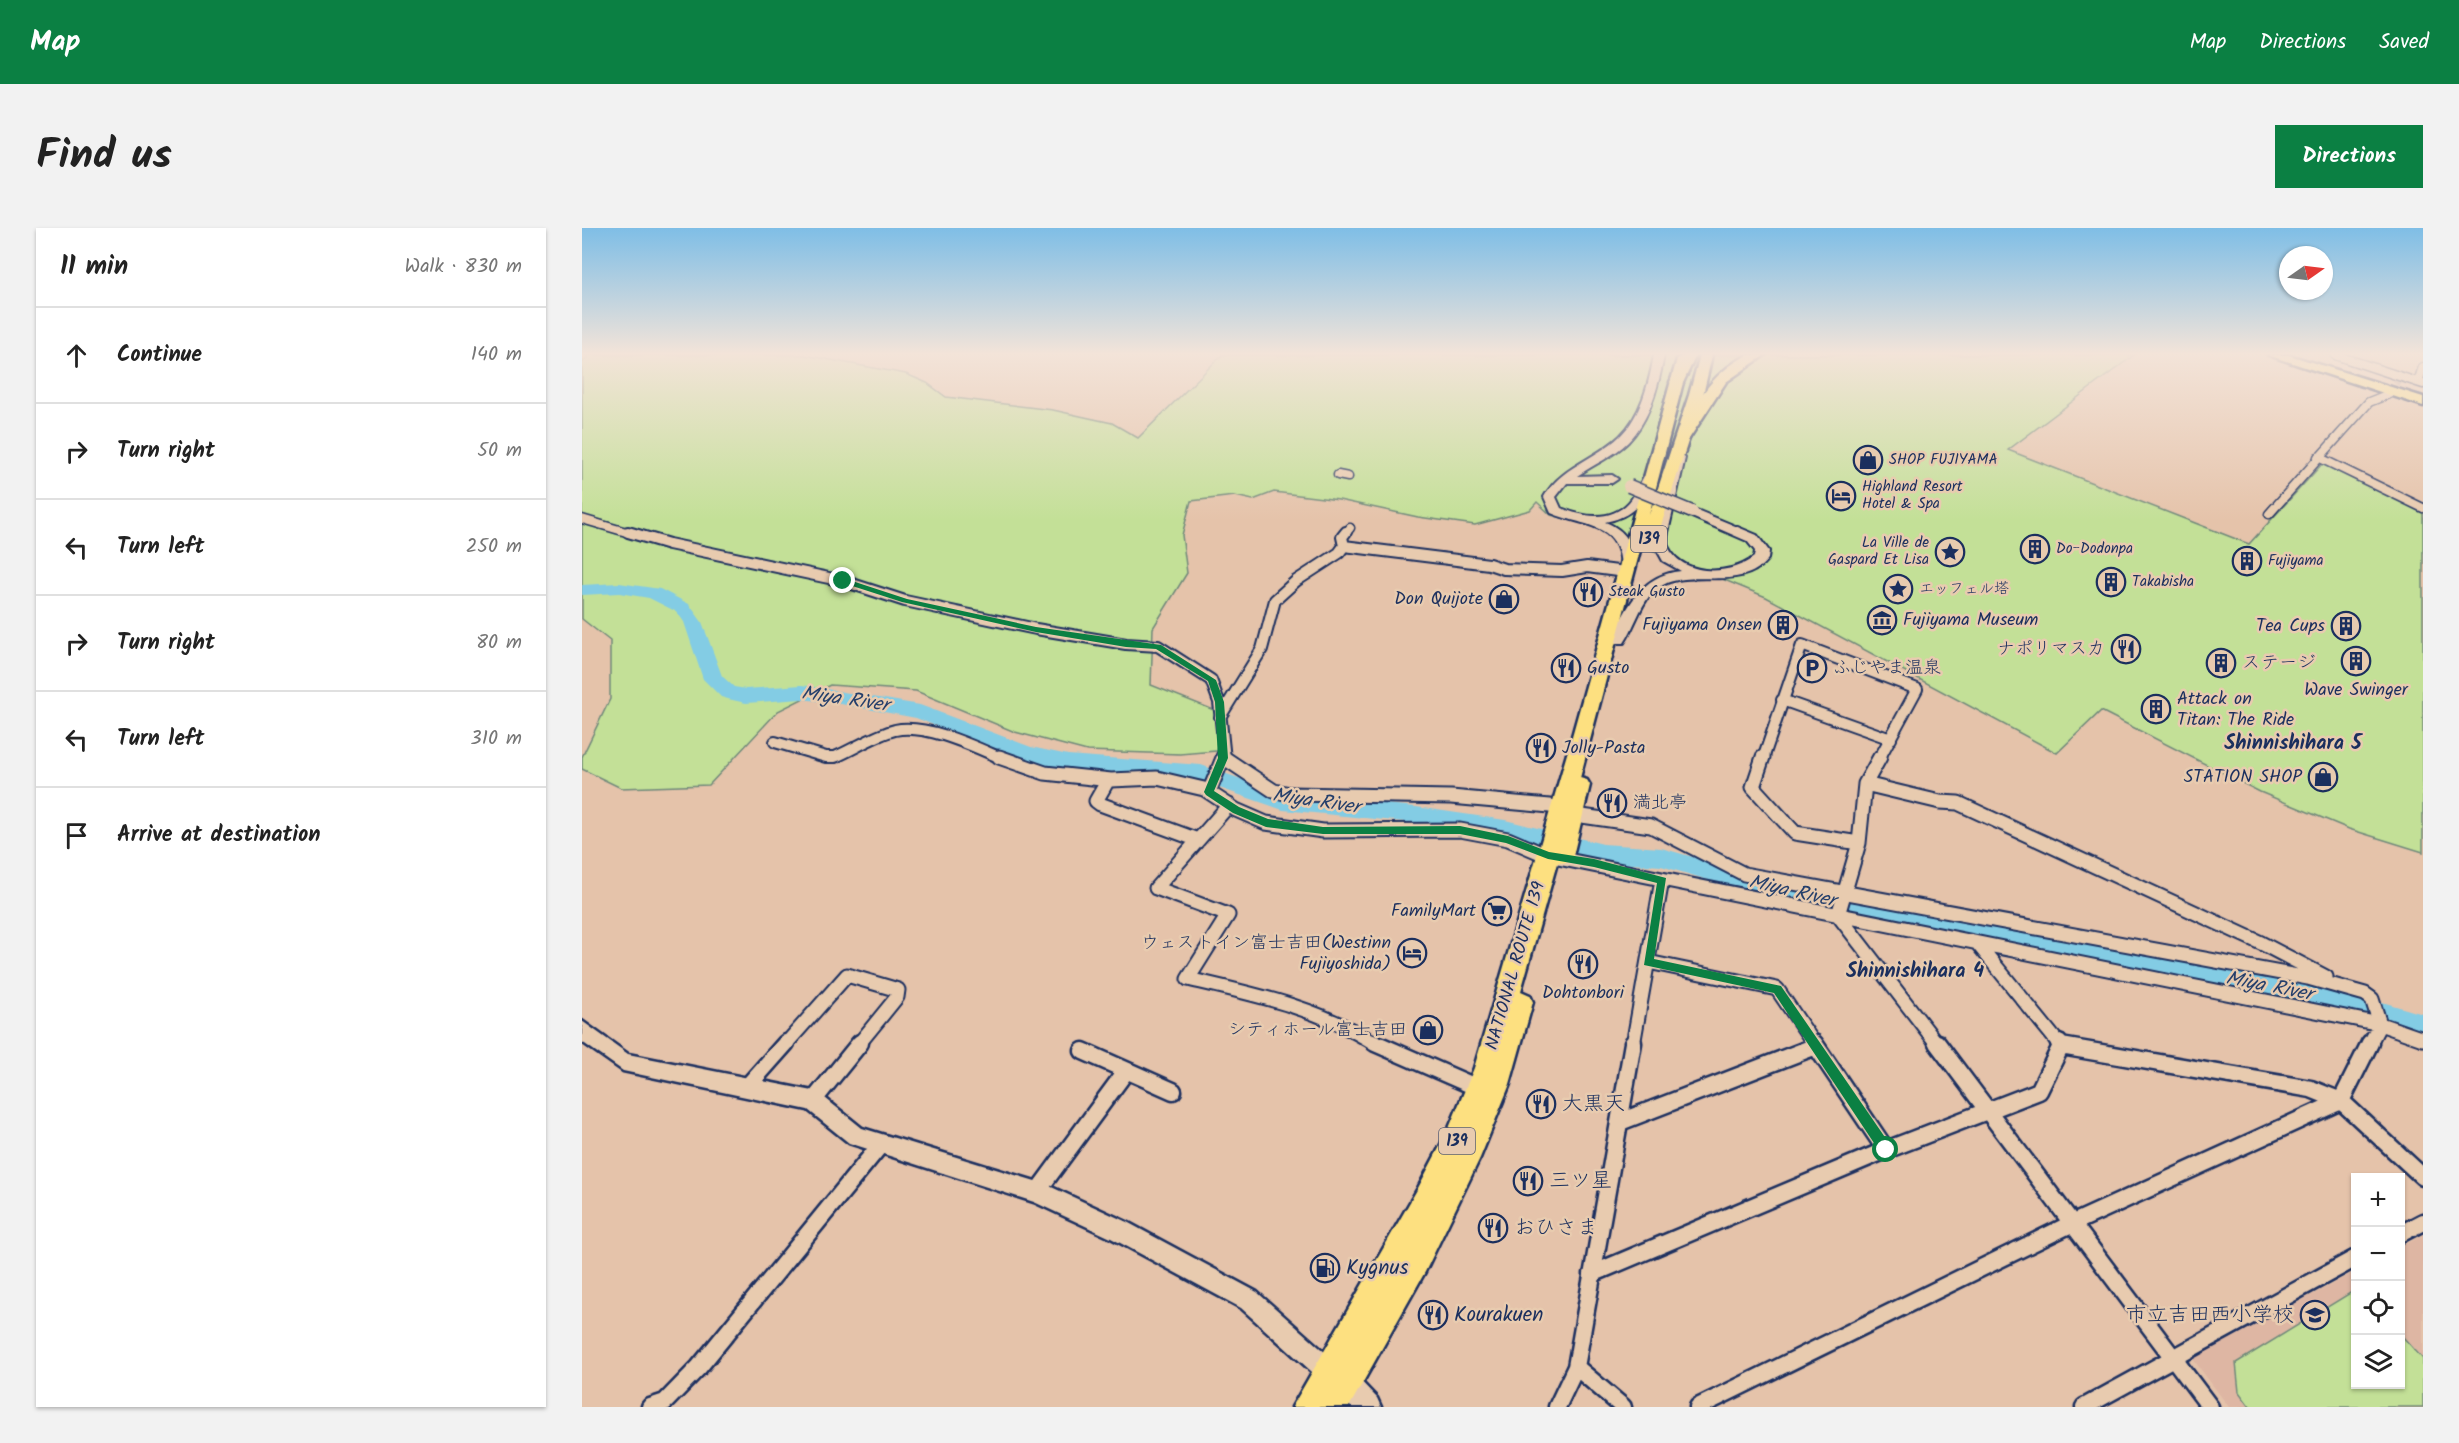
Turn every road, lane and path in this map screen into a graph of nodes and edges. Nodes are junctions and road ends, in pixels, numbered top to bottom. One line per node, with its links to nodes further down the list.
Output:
1 (1642, 410): 7 (main road)
2 (1669, 410): 9 (highway, NATIONAL ROUTE 139 / 139)
3 (1690, 410): 6 (highway, NATIONAL ROUTE 139 / 139)
4 (1698, 410): 6 (highway)
5 (2362, 410): 8 (street)
6 (1682, 439): 22 (main road); 23 (highway, NATIONAL ROUTE 139 / 139)
7 (1605, 454): 10 (main road); 13 (main road)
8 (2318, 457): 15 (street); 16 (street)
9 (1655, 464): 18 (main road); 21 (highway, NATIONAL ROUTE 139 / 139)
10 (1584, 467): 13 (main road); 14 (main road)
11 (1338, 475): 12 (street)
12 (1348, 477)
13 (1612, 479): 14 (main road); 22 (main road, bridge)
14 (1560, 483): 18 (main road)
15 (2423, 508)
16 (2269, 514)
17 (582, 519): 25 (street)
18 (1589, 520): 21 (main road)
19 (1350, 528): 20 (street)
20 (1344, 546): 21 (street); 25 (street)
21 (1626, 569): 33 (highway, NATIONAL ROUTE 139 / 139)
22 (1705, 574): 23 (main road)
23 (1619, 640): 33 (highway, NATIONAL ROUTE 139 / 139)
24 (1782, 700): 26 (street); 26 (street); 35 (street)
25 (1220, 717): 28 (street)
26 (1891, 739): 30 (street)
27 (775, 742): 29 (street)
28 (1222, 760): 31 (street); 33 (street)
29 (1108, 780): 31 (street); 34 (street)
30 (1865, 784): 35 (street); 41 (street)
31 (1210, 790): 32 (street)
32 (1229, 805): 34 (street); 36 (street)
33 (1566, 813): 36 (highway, NATIONAL ROUTE 139 / 139); 38 (street)
34 (1198, 840): 50 (street)
35 (1859, 843): 38 (street)
36 (1556, 854): 37 (street); 50 (highway, NATIONAL ROUTE 139 / 139); 67 (highway, NATIONAL ROUTE 139 / 139)
37 (1662, 880): 38 (street); 40 (street)
38 (1840, 903): 39 (street); 41 (street); 54 (street)
39 (1977, 943): 42 (street); 46 (street)
40 (1648, 962): 45 (street); 55 (street)
41 (2345, 988): 42 (street)
42 (2378, 1022): 44 (street); 53 (street)
43 (582, 1030): 49 (street)
44 (2423, 1039)
45 (1816, 1046): 55 (street); 57 (street)
46 (2061, 1046): 53 (street); 54 (street)
47 (1083, 1051): 48 (street)
48 (1126, 1071): 51 (street); 59 (street)
49 (746, 1088): 52 (street); 52 (street)
50 (1478, 1088): 67 (highway, NATIONAL ROUTE 139 / 139)
51 (1173, 1091)
52 (813, 1101): 56 (street)
53 (2341, 1101): 58 (street); 61 (street)
54 (1989, 1110): 57 (street); 61 (street)
55 (1620, 1122): 64 (street)
56 (882, 1143): 59 (street); 68 (street)
57 (1886, 1150): 64 (street)
58 (2423, 1177)
59 (1037, 1192): 67 (street)
60 (2423, 1222): 62 (street)
61 (2072, 1224): 65 (street); 74 (street)
62 (2405, 1231)
63 (2351, 1260): 65 (street)
64 (1592, 1274): 66 (street)
65 (2173, 1358): 75 (street); 76 (street)
66 (1576, 1367): 72 (street); 73 (street)
67 (1337, 1377): 69 (highway, NATIONAL ROUTE 139 / 139); 70 (highway, NATIONAL ROUTE 139 / 139); 71 (street)
68 (651, 1407)
69 (1308, 1407)
70 (1331, 1407)
71 (1368, 1407)
72 (1557, 1407)
73 (1623, 1407)
74 (1698, 1407)
75 (2084, 1407)
76 (2210, 1407)

